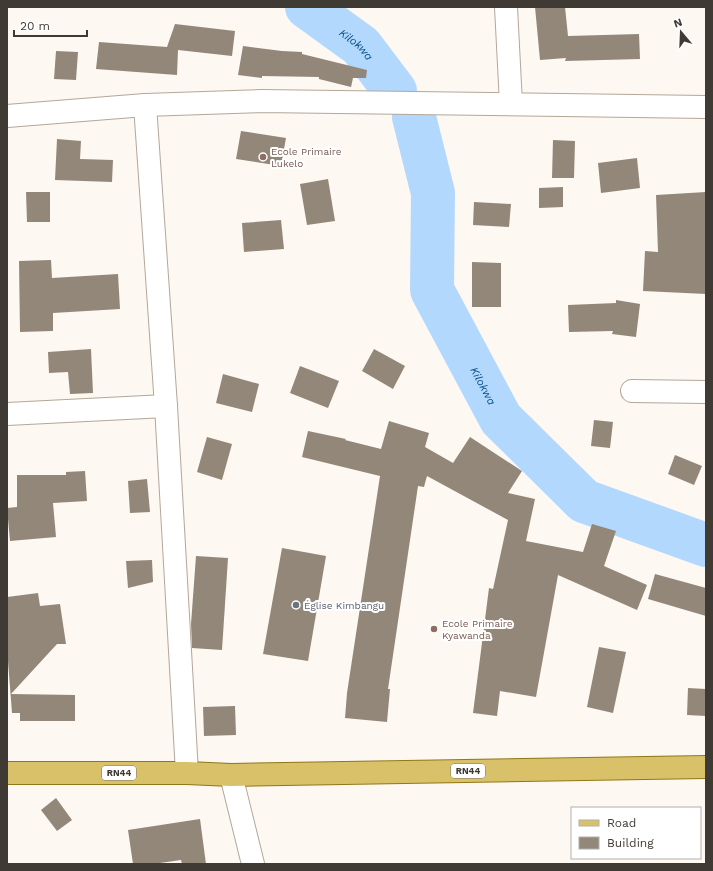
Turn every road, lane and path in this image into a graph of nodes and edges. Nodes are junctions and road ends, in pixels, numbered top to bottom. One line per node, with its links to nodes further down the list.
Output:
1 (506, 7): 2 (street)
2 (511, 104): 3 (street); 4 (street)
3 (145, 106): 5 (street); 8 (street)
4 (706, 107)
5 (7, 116)
6 (632, 390): 7 (street)
7 (706, 392)
8 (166, 406): 9 (street); 12 (street)
9 (7, 414)
10 (706, 767): 13 (main road, RN44)
11 (7, 773): 12 (main road, RN44)
12 (187, 773): 13 (main road, RN44)
13 (231, 775): 14 (street)
14 (253, 864)

